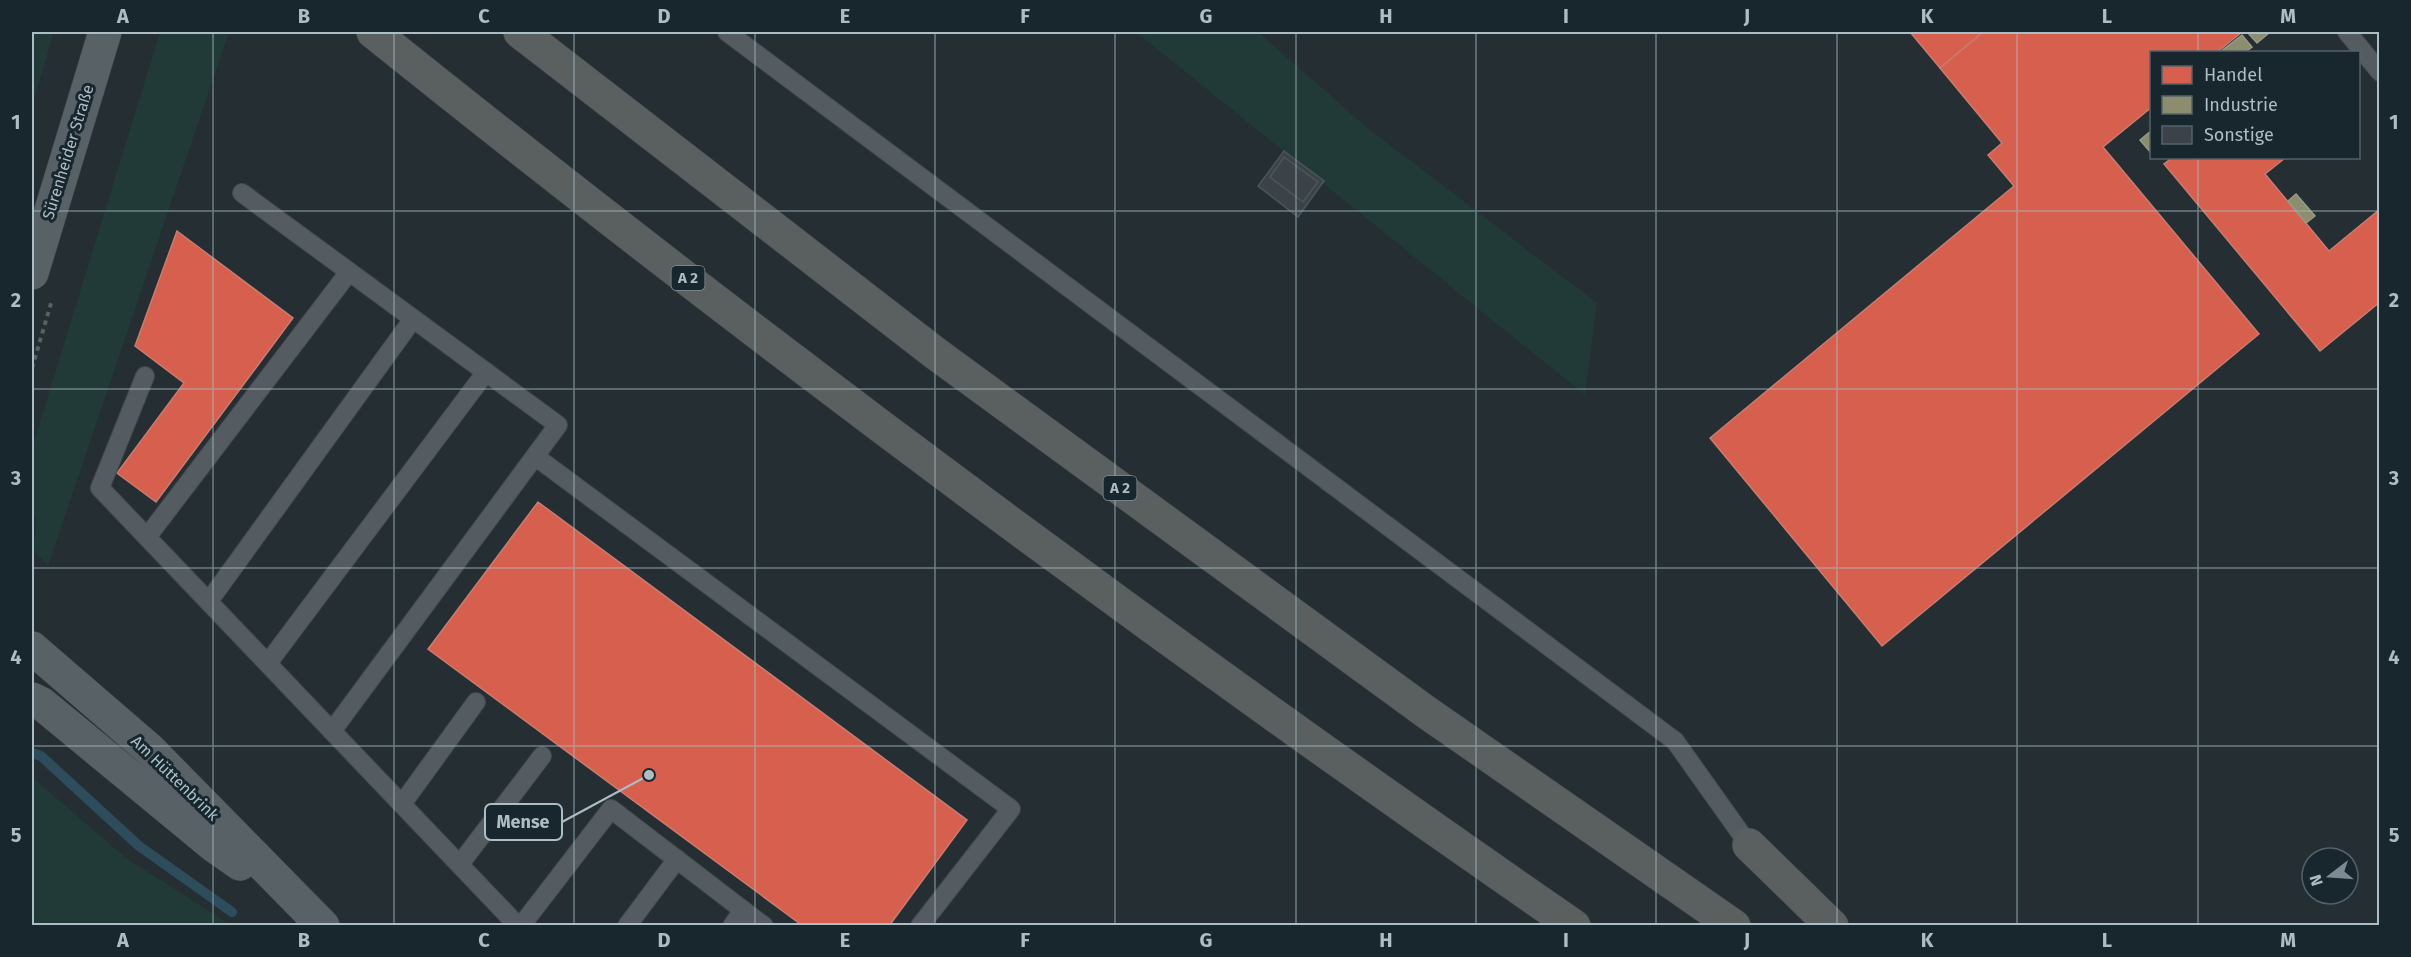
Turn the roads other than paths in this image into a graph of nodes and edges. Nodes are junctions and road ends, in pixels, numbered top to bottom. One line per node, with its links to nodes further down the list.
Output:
1 (105, 32): 9 (street, Sürenheider Straße)
2 (373, 32): 33 (highway, A 2)
3 (520, 32): 34 (highway, A 2)
4 (727, 32): 23 (lane)
5 (2347, 32): 6 (lane)
6 (2379, 72)
7 (242, 193): 8 (lane)
8 (350, 272): 10 (lane); 14 (lane)
9 (32, 273)
10 (413, 319): 11 (lane); 15 (lane)
11 (486, 372): 13 (lane); 17 (lane)
12 (146, 376): 14 (lane)
13 (536, 457): 20 (lane); 32 (lane)
14 (147, 537): 15 (lane)
15 (209, 601): 17 (lane)
16 (32, 648): 27 (street, Am Hüttenbrink)
17 (268, 663): 20 (lane)
18 (32, 699): 27 (street, Am Hüttenbrink)
19 (476, 702): 22 (lane)
20 (332, 731): 22 (lane)
21 (542, 756): 25 (lane)
22 (402, 804): 25 (lane)
23 (1749, 845): 35 (highway)
24 (677, 858): 26 (lane); 28 (lane); 29 (lane)
25 (460, 864): 28 (lane)
26 (743, 910): 30 (lane); 31 (lane)
27 (318, 920)
28 (520, 926)
29 (627, 926)
30 (732, 926)
31 (764, 926)
32 (920, 926)
33 (1574, 926)
34 (1734, 926)
35 (1832, 926)

